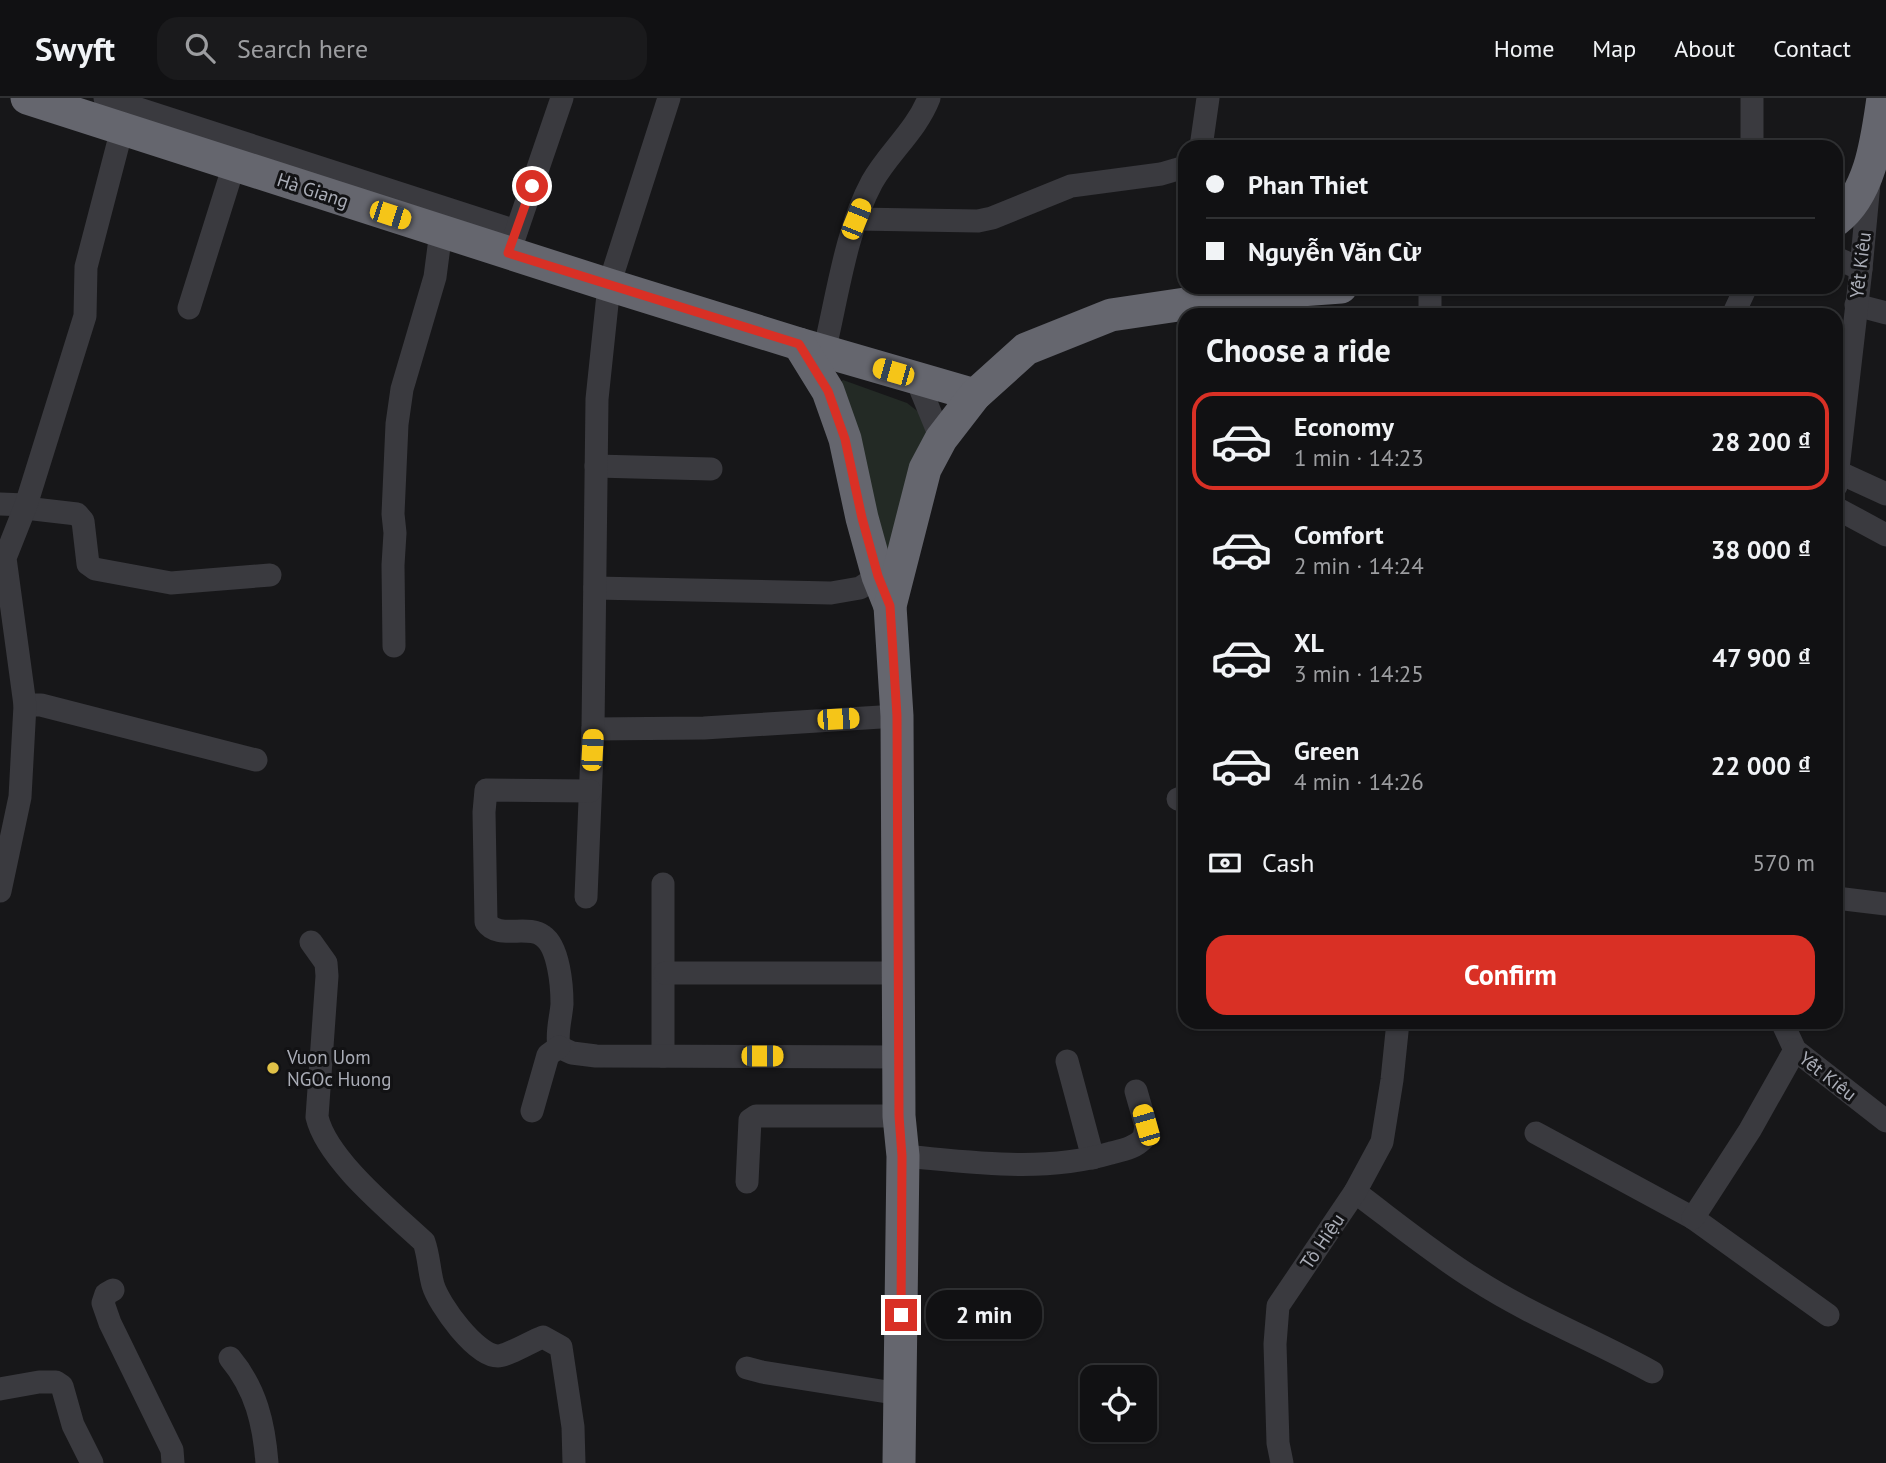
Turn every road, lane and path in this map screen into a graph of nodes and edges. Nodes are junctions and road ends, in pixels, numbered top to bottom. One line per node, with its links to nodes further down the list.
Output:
1 (27, 98): 9 (highway, Hà Giang)
2 (105, 98): 19 (street, Hà Giang)
3 (562, 98): 19 (street)
4 (669, 98): 22 (street)
5 (929, 98): 17 (street)
6 (1208, 98): 11 (street)
7 (1752, 98): 12 (street)
8 (1884, 98): 15 (highway)
9 (63, 103): 10 (highway, Hà Giang)
10 (122, 129): 13 (highway, Hà Giang); 40 (street)
11 (1202, 140)
12 (1752, 140)
13 (234, 165): 18 (highway, Hà Giang); 26 (street)
14 (1178, 169): 17 (street)
15 (1874, 186): 16 (highway); 21 (street, Yết Kiêu)
16 (1843, 214)
17 (856, 219): 30 (street)
18 (442, 232): 19 (highway, Hà Giang); 47 (street)
19 (512, 242): 22 (highway, Hà Giang)
20 (1843, 261): 21 (street)
21 (1861, 269): 24 (street, Yết Kiêu)
22 (609, 285): 30 (highway, Hà Giang); 35 (street)
23 (1303, 294): 25 (highway)
24 (1856, 305): 29 (street); 33 (street, Yết Kiêu)
25 (1237, 306): 27 (highway)
26 (189, 308)
27 (1212, 308)
28 (1178, 311): 32 (highway)
29 (1886, 313)
30 (811, 348): 31 (highway, Hà Giang); 46 (highway)
31 (916, 379): 32 (highway, Hà Giang); 34 (street)
32 (975, 395): 34 (highway)
33 (1843, 424)
34 (941, 439): 46 (highway)
35 (596, 467): 36 (street); 45 (street)
36 (711, 469)
37 (1843, 481): 38 (street)
38 (1886, 494)
39 (0, 504): 40 (street)
40 (26, 506): 43 (street); 44 (street)
41 (1843, 512): 42 (street)
42 (1886, 535)
43 (3, 559): 48 (street)
44 (270, 575)
45 (595, 588): 46 (street); 50 (street)
46 (884, 591): 49 (highway)
47 (394, 646)
48 (25, 705): 51 (street); 53 (street)
49 (897, 716): 50 (street); 61 (highway)
50 (593, 729): 52 (street)
51 (256, 760)
52 (590, 791): 56 (street); 64 (street)
53 (8, 820): 55 (street)
54 (663, 884): 60 (street)
55 (0, 891)
56 (586, 897)
57 (1843, 899): 58 (street)
58 (1886, 904)
59 (311, 942): 89 (street)
60 (665, 973): 61 (street); 66 (street)
61 (899, 973): 67 (highway)
62 (1397, 1029): 77 (street, Tô Hiệu)
63 (1785, 1029): 65 (street, Yết Kiêu)
64 (559, 1047): 66 (street); 70 (street)
65 (1795, 1050): 72 (street, Yết Kiêu); 78 (street)
66 (663, 1056): 67 (street)
67 (899, 1057): 71 (highway)
68 (1067, 1061): 75 (street)
69 (1136, 1091): 75 (street)
70 (532, 1111)
71 (899, 1116): 74 (highway); 76 (street)
72 (1886, 1121)
73 (1536, 1133): 78 (street)
74 (902, 1156): 75 (street); 85 (highway)
75 (1094, 1158)
76 (747, 1182)
77 (1354, 1192): 83 (street); 91 (street, Tô Hiệu)
78 (1693, 1217): 80 (street)
79 (113, 1290): 87 (street)
80 (1828, 1315)
81 (230, 1358): 88 (street)
82 (747, 1368): 85 (street)
83 (1652, 1372)
84 (0, 1389): 86 (street)
85 (900, 1394): 90 (highway)
86 (92, 1463)
87 (173, 1463)
88 (267, 1463)
89 (574, 1463)
90 (899, 1463)
91 (1282, 1463)

